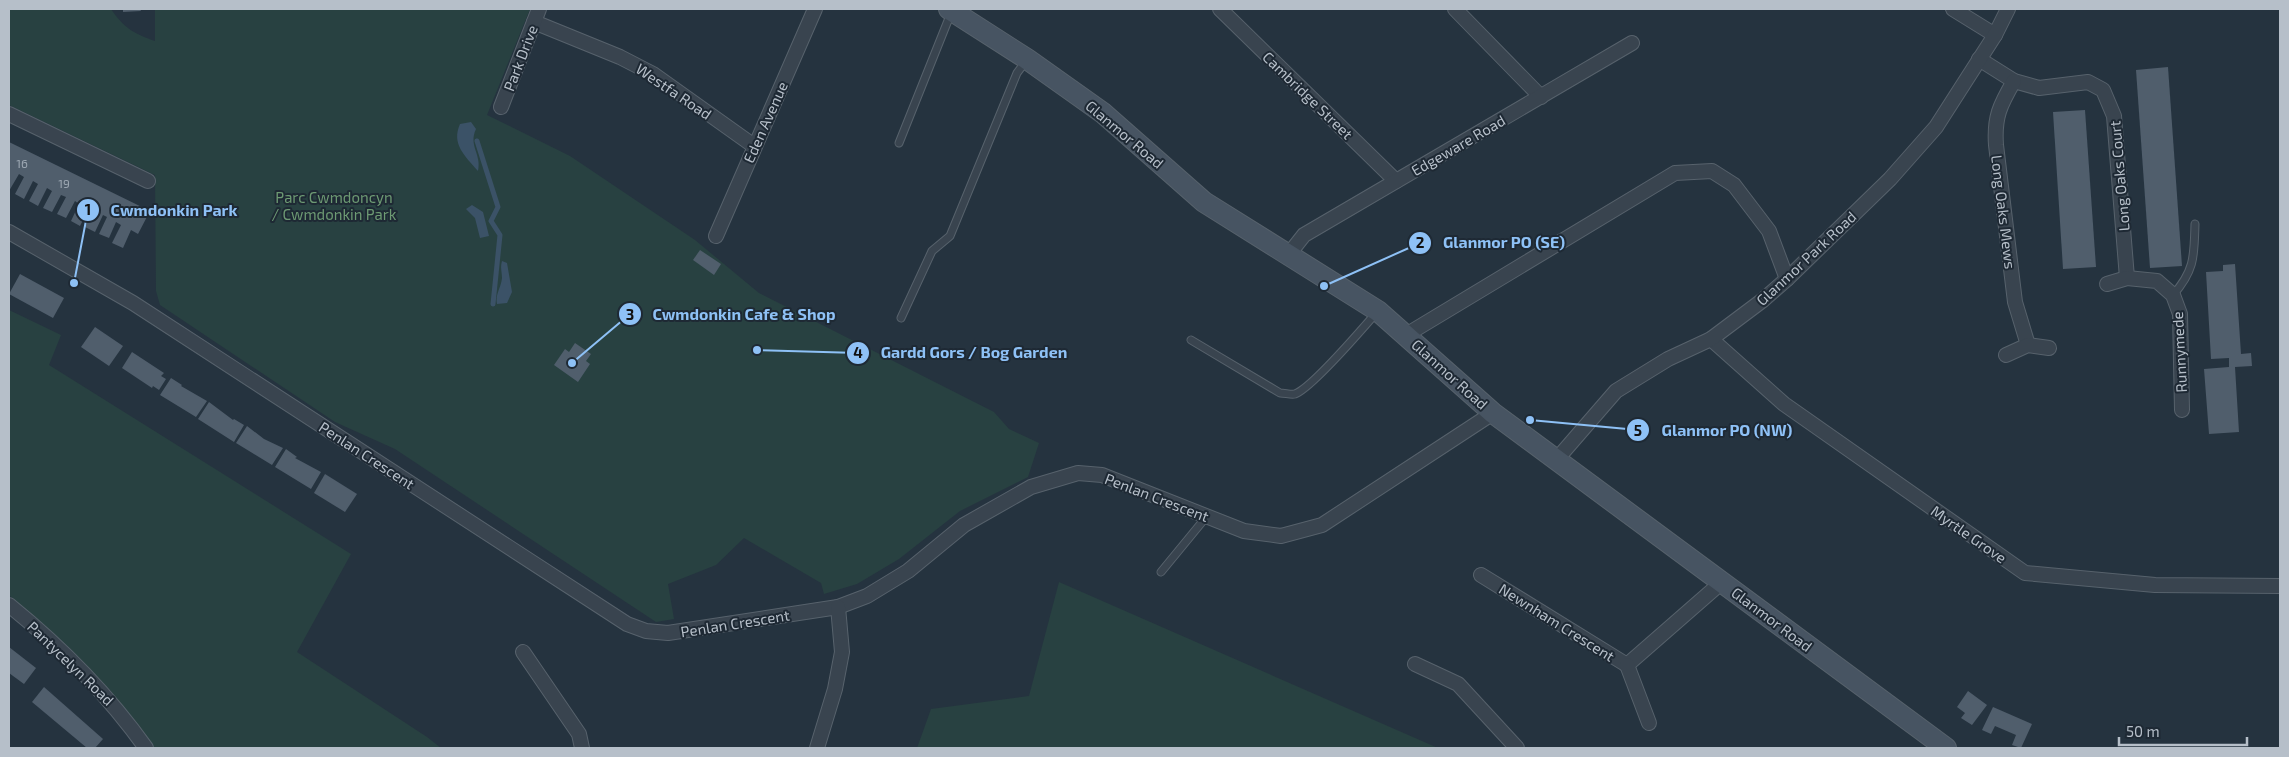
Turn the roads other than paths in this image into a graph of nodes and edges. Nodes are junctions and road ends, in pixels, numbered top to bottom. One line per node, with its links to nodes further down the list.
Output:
1 (814, 9): 17 (street, Eden Avenue)
2 (1220, 9): 19 (street, Cambridge Street)
3 (1455, 9): 13 (street)
4 (1954, 9): 8 (street)
5 (2008, 9): 8 (street, Glanmor Park Road)
6 (951, 10): 10 (street, Glanmor Road); 16 (lane)
7 (537, 15): 14 (street, Park Drive); 17 (street, Westfa Road)
8 (1995, 35): 11 (street, Glanmor Park Road)
9 (1632, 44): 13 (street, Edgeware Road)
10 (1027, 59): 23 (street, Glanmor Road); 29 (lane)
11 (1980, 59): 12 (street, Long Oaks Court); 25 (street, Glanmor Park Road)
12 (2014, 81): 24 (street, Long Oaks Court); 33 (street, Long Oaks Mews)
13 (1541, 97): 19 (street, Edgeware Road)
14 (501, 107)
15 (9, 114): 18 (street)
16 (899, 143)
17 (754, 146): 22 (street, Eden Avenue)
18 (148, 180)
19 (1396, 181): 23 (street, Edgeware Road)
20 (2195, 224): 27 (lane)
21 (9, 232): 45 (street, Penlan Crescent)
22 (716, 236)
23 (1289, 254): 28 (street, Glanmor Road)
24 (2127, 278): 26 (street); 27 (street)
25 (1787, 279): 30 (street); 31 (street, Glanmor Park Road)
26 (2108, 284)
27 (2173, 295): 36 (street, Runnymede)
28 (1378, 311): 30 (street, Glanmor Road); 32 (lane)
29 (901, 318)
30 (1406, 335): 37 (street, Glanmor Road)
31 (1711, 338): 38 (street, Glanmor Park Road); 43 (street, Myrtle Grove)
32 (1191, 340)
33 (2028, 344): 34 (street); 35 (street)
34 (2049, 348)
35 (2006, 355)
36 (2182, 410)
37 (1493, 413): 38 (street, Glanmor Road); 39 (street, Penlan Crescent)
38 (1556, 459): 42 (street, Glanmor Road)
39 (1208, 516): 40 (lane); 45 (street, Penlan Crescent)
40 (1161, 572)
41 (1480, 575): 48 (street, Newnham Crescent)
42 (1722, 582): 48 (street, Newnham Crescent); 54 (street, Glanmor Road)
43 (2280, 586)
44 (9, 605): 50 (street, Pantycelyn Road)
45 (838, 607): 52 (street)
46 (523, 652): 51 (street)
47 (1415, 664): 53 (street)
48 (1627, 665): 49 (street)
49 (1649, 723)
50 (146, 748)
51 (582, 748)
52 (817, 748)
53 (1517, 748)
54 (1946, 748)

